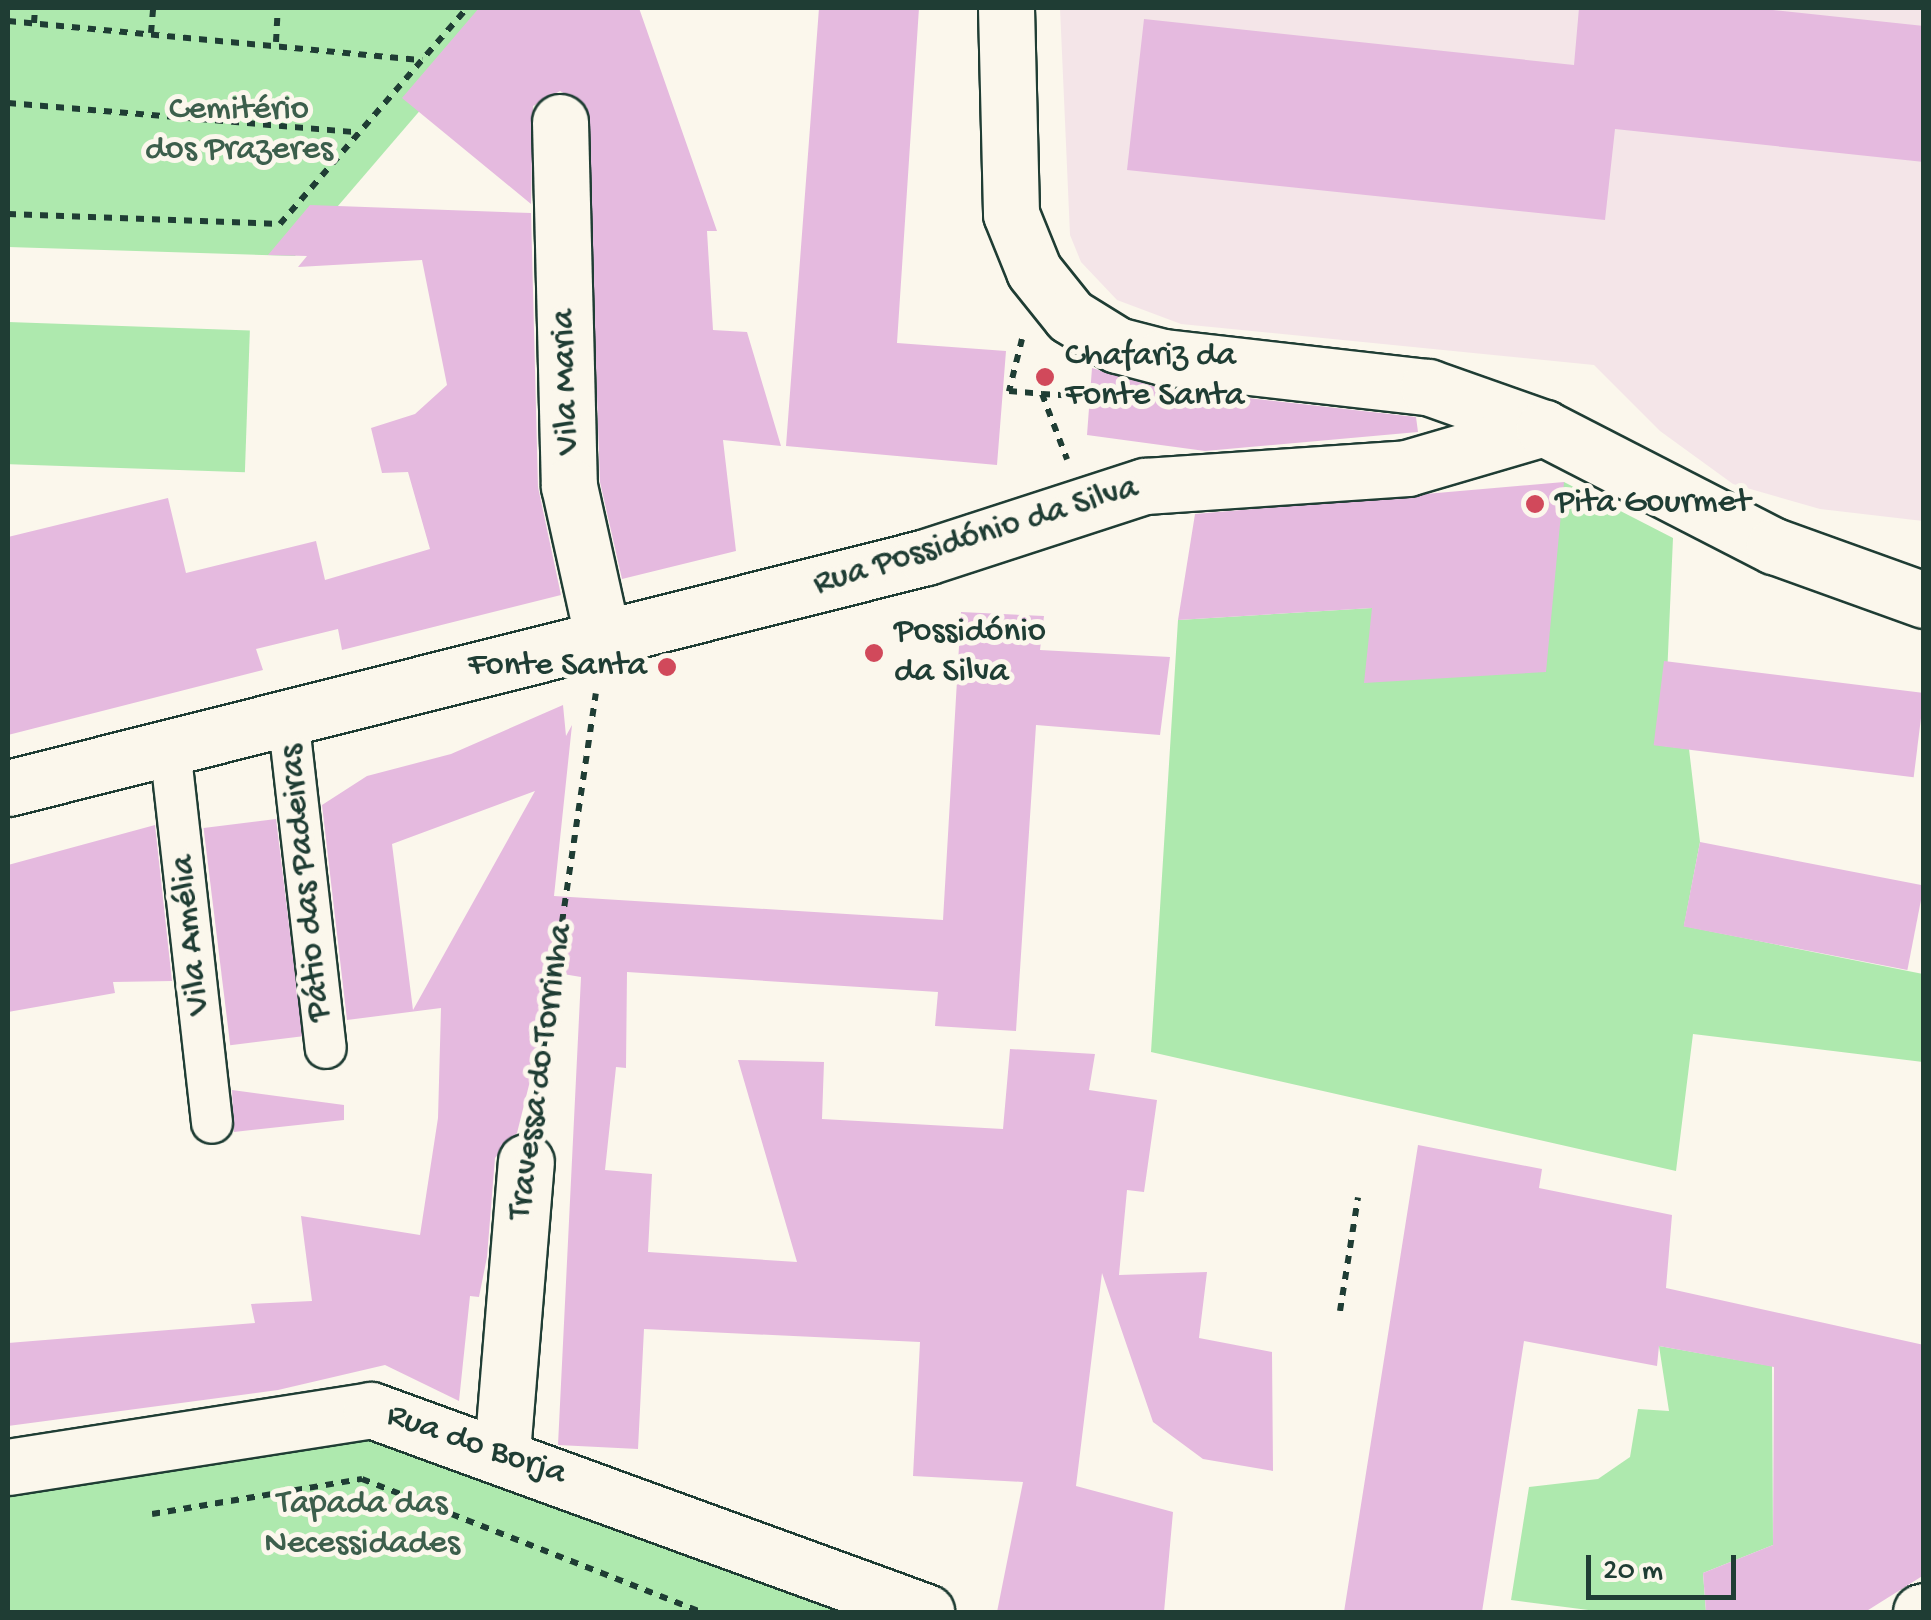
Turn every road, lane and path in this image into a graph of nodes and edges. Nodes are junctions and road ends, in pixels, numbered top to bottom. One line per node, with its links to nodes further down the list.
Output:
1 (35, 8): 7 (path)
2 (153, 8): 8 (path)
3 (278, 8): 9 (path)
4 (467, 8): 10 (path)
5 (1006, 8): 15 (street)
6 (8, 22): 7 (path)
7 (34, 24): 8 (path)
8 (152, 33): 9 (path)
9 (276, 42): 10 (path)
10 (422, 60): 13 (path)
11 (8, 103): 13 (path)
12 (560, 122): 19 (street, Vila Maria)
13 (356, 132): 14 (path)
14 (8, 214)
15 (1051, 296): 16 (street); 17 (path)
16 (1544, 428): 17 (street, Rua Possidónio da Silva); 18 (street)
17 (1084, 504): 19 (street, Rua Possidónio da Silva)
18 (1924, 600)
19 (603, 639): 21 (street, Rua Possidónio da Silva)
20 (596, 694): 26 (path, Travessa do Torrinha)
21 (288, 718): 22 (street, Rua Possidónio da Silva); 24 (street, Pátio das Padeiras)
22 (170, 748): 23 (street, Rua Possidónio da Silva); 25 (street, Vila Amélia)
23 (8, 788)
24 (326, 1048)
25 (212, 1122)
26 (526, 1162): 29 (street, Travessa do Torrinha)
27 (1358, 1197): 28 (path)
28 (1340, 1311)
29 (502, 1452): 30 (street, Rua do Borja); 33 (street, Rua do Borja)
30 (8, 1467)
31 (152, 1514): 32 (path)
32 (702, 1612)
33 (926, 1612)

